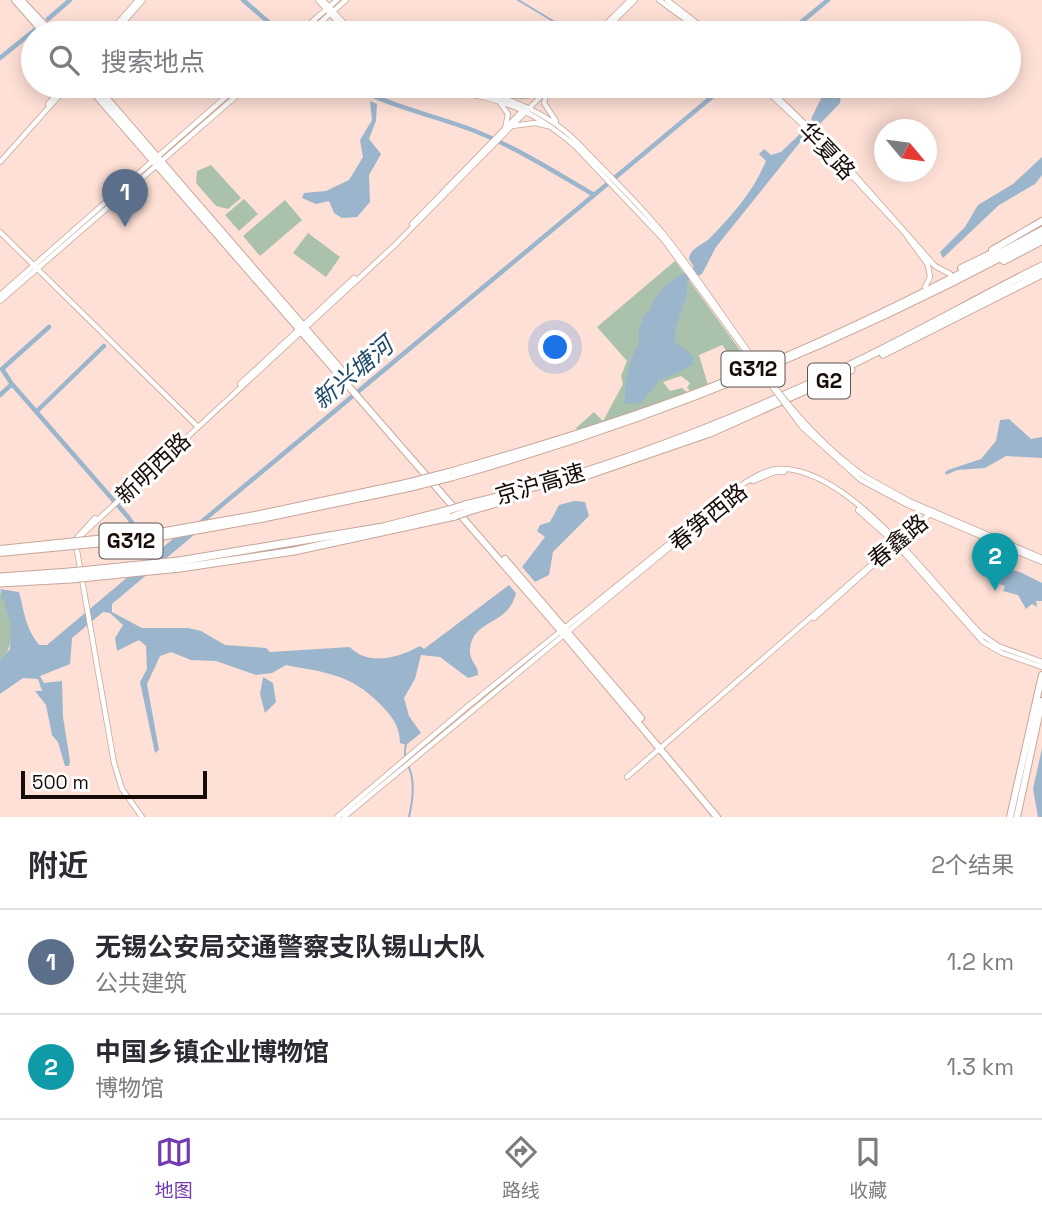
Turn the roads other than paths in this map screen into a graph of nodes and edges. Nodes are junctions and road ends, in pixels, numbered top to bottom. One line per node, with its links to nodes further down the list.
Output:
1 (15, 0): 13 (main road)
2 (21, 0): 14 (main road)
3 (141, 0): 15 (main road)
4 (318, 0): 12 (main road)
5 (324, 0): 12 (main road)
6 (337, 0): 12 (main road)
7 (346, 0): 12 (main road)
8 (630, 0): 19 (main road)
9 (635, 0): 20 (main road)
10 (659, 0): 21 (main road)
11 (667, 0): 22 (main road)
12 (329, 11): 16 (main road); 17 (main road); 18 (main road)
13 (33, 21)
14 (41, 21)
15 (122, 21)
16 (315, 21)
17 (319, 21)
18 (339, 21)
19 (611, 21)
20 (613, 21)
21 (688, 21)
22 (694, 21)
23 (55, 98): 40 (main road)
24 (99, 98): 41 (main road)
25 (106, 98): 41 (main road)
26 (225, 98): 41 (main road)
27 (233, 98): 41 (main road)
28 (497, 98): 38 (main road)
29 (498, 98): 35 (main road)
30 (536, 98): 35 (main road, 新明西路)
31 (537, 98): 35 (main road, 新明西路)
32 (545, 98): 37 (main road)
33 (776, 98): 51 (main road, 华夏路)
34 (777, 98): 49 (main road, 华夏路)
35 (526, 109): 36 (main road, 新明西路); 37 (main road); 38 (main road, 新明西路)
36 (512, 126): 37 (main road); 39 (main road, 新明西路)
37 (558, 128): 59 (main road, bridge)
38 (505, 129): 39 (main road, 新明西路)
39 (502, 135): 55 (main road, 新明西路)
40 (0, 160)
41 (157, 161): 48 (main road); 55 (main road)
42 (1042, 222): 45 (main road)
43 (1042, 230): 45 (main road, G312)
44 (0, 233): 48 (main road)
45 (1022, 237): 49 (main road); 54 (main road, G312)
46 (1042, 239): 57 (main road, G312)
47 (1042, 266): 58 (highway, 京沪高速 / G2)
48 (34, 267): 52 (main road); 53 (main road); 56 (main road)
49 (950, 274): 51 (main road)
50 (1042, 274): 58 (highway, 京沪高速 / G2)
51 (925, 287): 54 (main road)
52 (0, 295)
53 (0, 301)
54 (879, 314): 57 (main road, G312)
55 (302, 326): 56 (main road, 新明西路); 66 (main road)
56 (197, 426): 73 (main road, 新明西路)
57 (451, 475): 61 (main road, G312, bridge)
58 (467, 508): 64 (highway, 京沪高速 / G2, bridge)
59 (930, 513): 60 (main road, 春鑫路); 62 (main road)
60 (896, 542): 66 (main road, 春笋西路); 67 (main road, 春笋西路); 71 (main road, 春鑫路)
61 (0, 551)
62 (1042, 560)
63 (0, 577): 64 (highway, 京沪高速 / G2)
64 (11, 579): 65 (highway, 京沪高速 / G2)
65 (0, 583)
66 (565, 631): 69 (main road, 春笋西路); 71 (main road)
67 (1042, 665)
68 (1042, 675): 78 (main road)
69 (480, 700): 74 (main road, 春笋西路); 75 (main road, 春笋西路)
70 (1042, 701): 79 (main road)
71 (662, 747): 72 (main road, 春鑫路); 76 (main road); 77 (main road)
72 (627, 777)
73 (142, 817)
74 (337, 817)
75 (344, 817)
76 (716, 817)
77 (722, 817)
78 (1010, 817)
79 (1017, 817)

